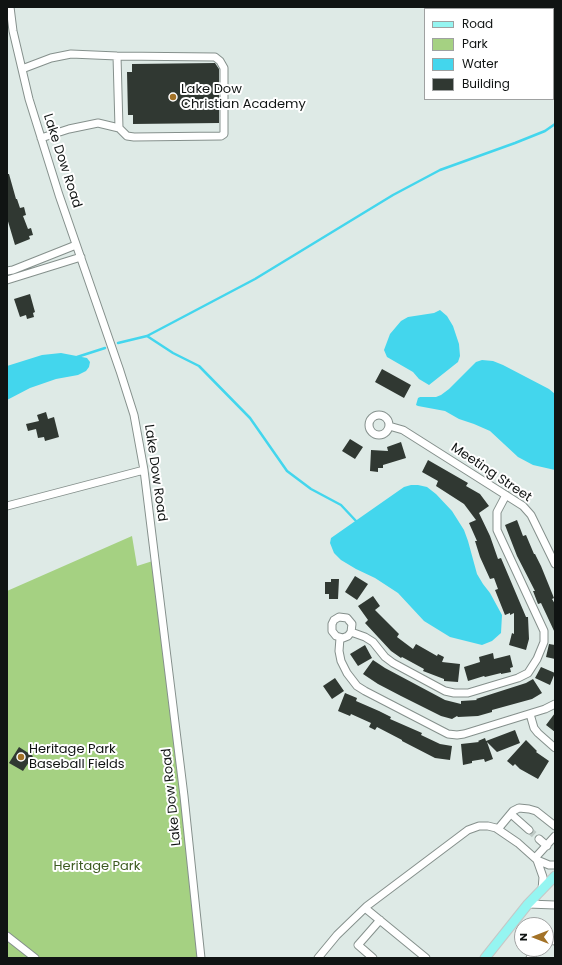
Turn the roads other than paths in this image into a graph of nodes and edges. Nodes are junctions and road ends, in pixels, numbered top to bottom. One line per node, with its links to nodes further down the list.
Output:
1 (10, 7): 3 (street, Lake Dow Road)
2 (116, 56): 3 (street); 4 (street); 4 (street)
3 (22, 69): 5 (street, Lake Dow Road)
4 (119, 128): 5 (street)
5 (41, 138): 6 (street, Lake Dow Road)
6 (76, 245): 7 (street, Lake Dow Road); 8 (street)
7 (81, 257): 9 (street); 11 (street, Lake Dow Road)
8 (7, 271)
9 (7, 280)
10 (389, 426): 12 (street, Meeting Street)
11 (144, 470): 13 (street); 37 (street, Lake Dow Road)
12 (506, 494): 14 (street, Meeting Street); 15 (street)
13 (7, 506)
14 (555, 564)
15 (351, 632): 16 (street); 16 (street)
16 (340, 638): 18 (street)
17 (555, 704): 18 (street)
18 (530, 714): 19 (street)
19 (555, 748)
20 (511, 814): 21 (street); 22 (street); 23 (street)
21 (555, 826)
22 (498, 829): 27 (street); 33 (street)
23 (529, 830)
24 (555, 836): 26 (street)
25 (540, 839): 26 (street)
26 (547, 846): 27 (street)
27 (536, 859): 28 (street); 30 (street)
28 (555, 865)
29 (555, 876): 30 (main road)
30 (542, 890): 31 (main road)
31 (528, 904): 32 (street); 41 (main road)
32 (555, 905)
33 (365, 908): 34 (street); 38 (street)
34 (380, 920): 39 (street); 40 (street)
35 (7, 936): 36 (street)
36 (35, 958)
37 (201, 958)
38 (318, 958)
39 (373, 958)
40 (426, 958)
41 (485, 958)

